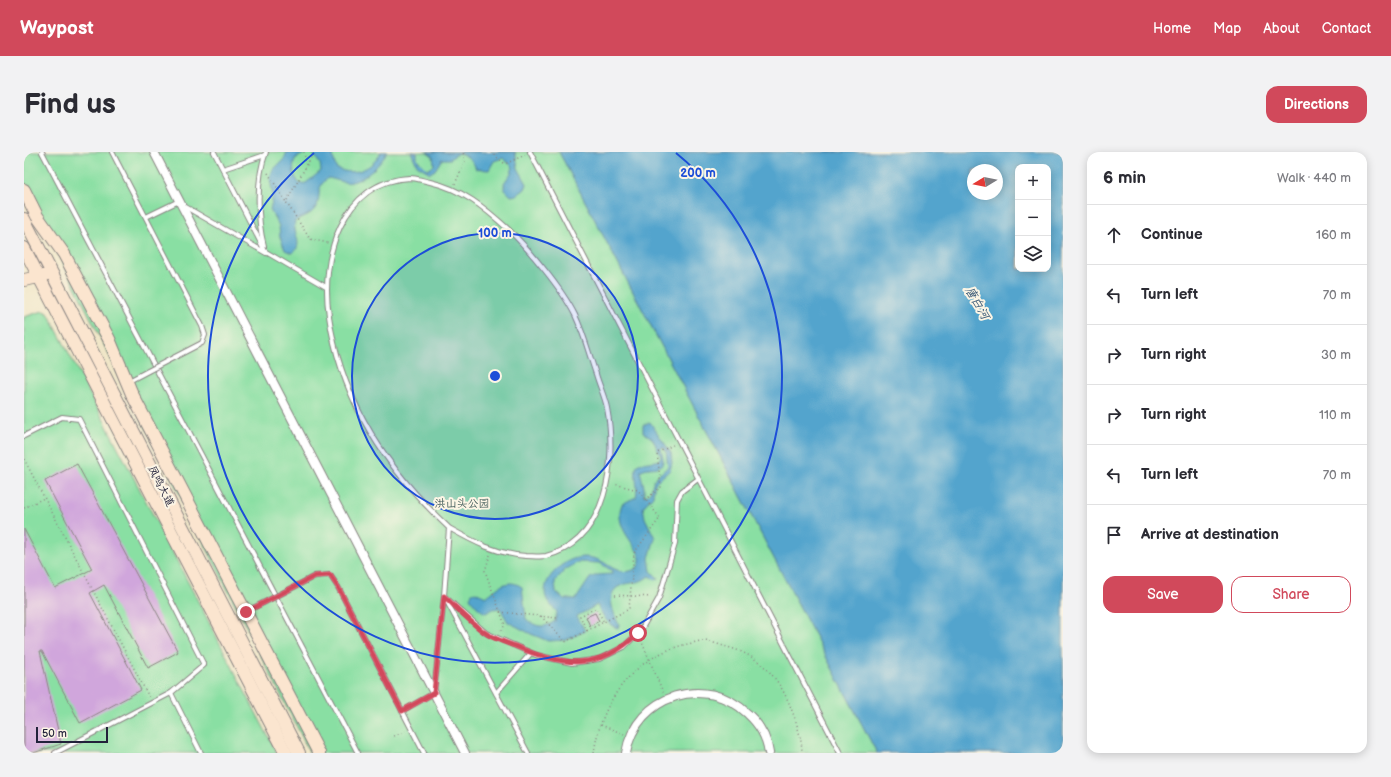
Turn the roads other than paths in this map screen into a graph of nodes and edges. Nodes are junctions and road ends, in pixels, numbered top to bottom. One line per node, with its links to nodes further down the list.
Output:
1 (42, 152): 36 (lane)
2 (112, 152): 10 (lane)
3 (154, 152): 9 (street)
4 (214, 152): 7 (lane)
5 (530, 153): 22 (lane)
6 (266, 154): 7 (lane); 13 (lane)
7 (222, 169): 13 (lane)
8 (24, 190): 20 (main road)
9 (180, 202): 10 (lane); 13 (lane); 28 (street)
10 (146, 217): 20 (lane, bridge)
11 (24, 219): 14 (main road, 凤鸣大道)
12 (24, 248): 15 (main road, 凤鸣大道)
13 (266, 253): 19 (lane)
14 (46, 263): 15 (main road); 16 (main road, 凤鸣大道)
15 (28, 266): 17 (main road, 凤鸣大道)
16 (52, 274): 17 (main road); 34 (main road, 凤鸣大道)
17 (38, 277): 18 (main road); 33 (main road, 凤鸣大道)
18 (24, 280)
19 (326, 287): 23 (lane); 23 (lane)
20 (127, 382): 25 (main road)
21 (24, 436): 27 (lane)
22 (698, 479): 26 (lane); 42 (lane)
23 (449, 528): 24 (lane)
24 (444, 596): 26 (lane); 28 (lane); 29 (lane)
25 (246, 612): 30 (lane, bridge); 35 (main road)
26 (531, 653): 29 (lane)
27 (171, 693): 31 (lane); 32 (lane)
28 (434, 693): 30 (lane); 38 (street)
29 (496, 693): 39 (lane)
30 (402, 711): 37 (lane)
31 (56, 753)
32 (201, 753)
33 (286, 753)
34 (299, 753)
35 (319, 753)
36 (358, 753)
37 (424, 753)
38 (465, 753)
39 (528, 753)
40 (626, 753): 41 (street)
41 (769, 753)
42 (840, 753)

